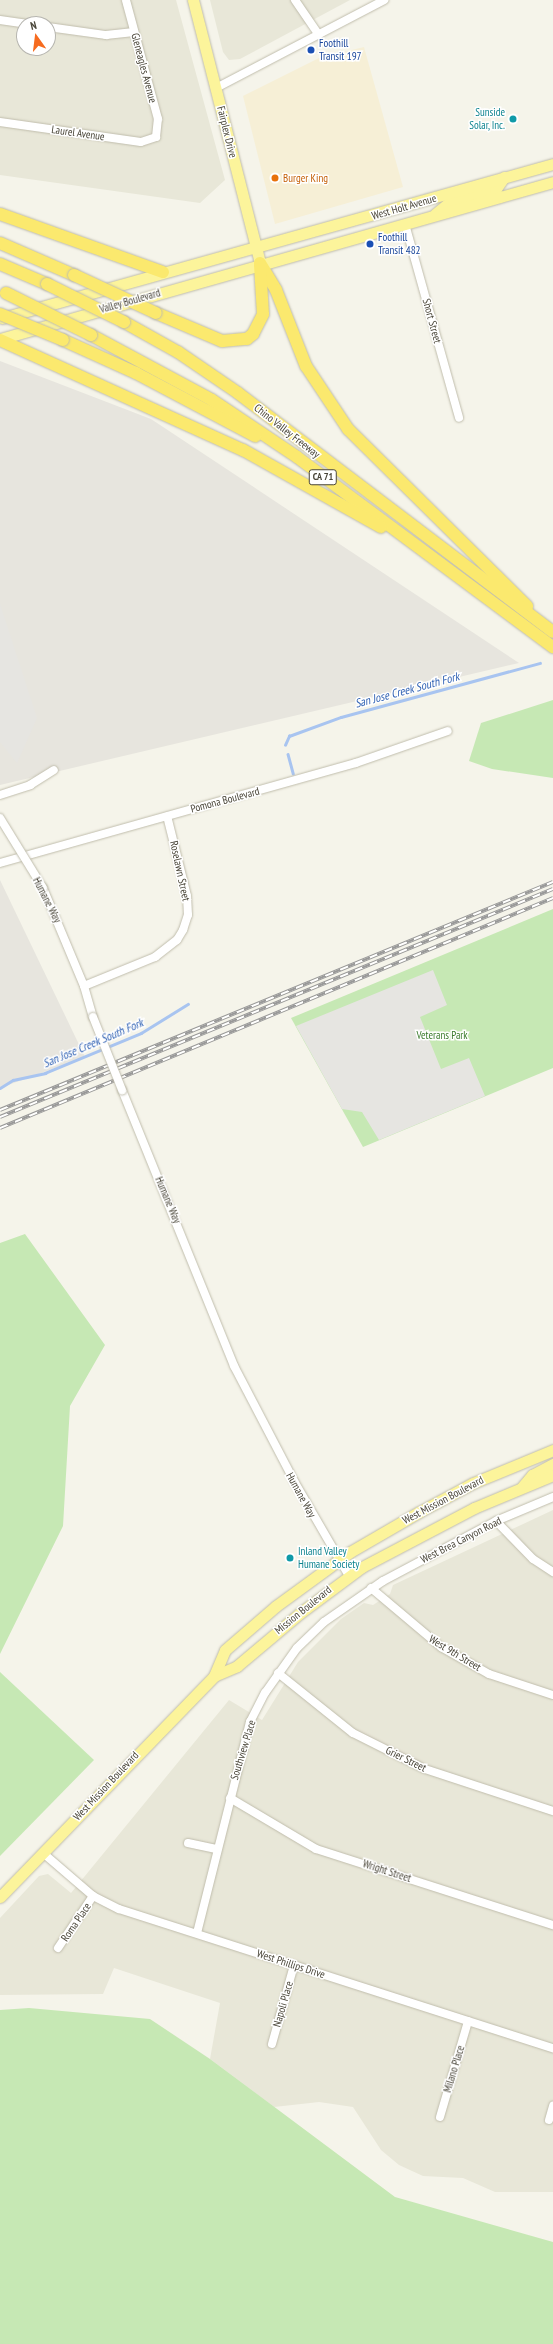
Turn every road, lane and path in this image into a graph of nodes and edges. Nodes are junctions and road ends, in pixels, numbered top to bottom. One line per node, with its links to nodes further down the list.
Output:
1 (126, 0): 8 (street, Gleneagles Avenue)
2 (193, 0): 10 (main road, Fairplex Drive)
3 (295, 0): 9 (street)
4 (384, 0): 9 (street)
5 (0, 20): 6 (street)
6 (16, 22)
7 (56, 28): 8 (street)
8 (134, 32): 12 (street, Gleneagles Avenue)
9 (319, 35): 10 (street)
10 (216, 88): 20 (main road, Fairplex Drive)
11 (0, 122): 12 (street, Laurel Avenue)
12 (156, 137)
13 (553, 164): 14 (main road, West Holt Avenue)
14 (504, 177): 17 (main road); 20 (main road, West Holt Avenue)
15 (553, 182): 17 (main road, West Holt Avenue)
16 (0, 214): 23 (highway)
17 (432, 216): 18 (main road, West Holt Avenue)
18 (405, 224): 21 (main road, West Holt Avenue); 28 (street, Short Street)
19 (0, 243): 21 (highway, bridge)
20 (255, 248): 21 (main road, Fairplex Drive); 23 (main road, Valley Boulevard)
21 (260, 263): 27 (main road, Valley Boulevard); 31 (highway)
22 (0, 264): 31 (highway, Chino Valley Freeway / CA 71, bridge)
23 (163, 272): 26 (main road, Valley Boulevard)
24 (3, 292): 29 (highway, Chino Valley Freeway / CA 71, bridge)
25 (0, 314): 29 (highway, bridge)
26 (0, 319)
27 (0, 340): 30 (highway)
28 (459, 418)
29 (297, 457): 30 (highway, Chino Valley Freeway / CA 71)
30 (437, 560): 32 (highway, Chino Valley Freeway / CA 71)
31 (548, 629)
32 (553, 647)
33 (448, 731): 36 (street, Pomona Boulevard)
34 (54, 770): 35 (street)
35 (0, 795)
36 (167, 816): 38 (street, Pomona Boulevard); 39 (street, Roselawn Street)
37 (0, 818): 39 (street, Humane Way, bridge)
38 (0, 863)
39 (84, 986): 46 (street, Humane Way, bridge)
40 (553, 1450): 46 (main road, West Mission Boulevard)
41 (553, 1464): 43 (main road)
42 (553, 1475): 43 (main road, Mission Boulevard)
43 (522, 1488): 48 (main road, Mission Boulevard)
44 (553, 1497): 45 (street, West Brea Canyon Road)
45 (496, 1521): 47 (street); 49 (street, West Brea Canyon Road)
46 (338, 1560): 48 (street, Humane Way); 51 (main road, Mission Boulevard)
47 (553, 1572)
48 (349, 1576): 51 (main road, Mission Boulevard)
49 (371, 1588): 50 (street, Southview Place); 52 (street, West 9th Street)
50 (278, 1673): 53 (street, Southview Place); 54 (street, Grier Street)
51 (214, 1676): 57 (main road, West Mission Boulevard)
52 (553, 1695)
53 (230, 1798): 56 (street, Southview Place); 60 (street, Wright Street)
54 (553, 1811)
55 (188, 1843): 56 (street)
56 (217, 1849): 61 (street, Southview Place)
57 (43, 1853): 58 (street, West Phillips Drive); 59 (main road, West Mission Boulevard)
58 (93, 1896): 61 (street, West Phillips Drive); 62 (street, Roma Place)
59 (0, 1897)
60 (553, 1925)
61 (197, 1933): 63 (street, West Phillips Drive)
62 (58, 1948)
63 (294, 1965): 64 (street, West Phillips Drive); 65 (street, Napoli Place)
64 (468, 2021): 66 (street, West Phillips Drive); 68 (street, Milano Place)
65 (272, 2044)
66 (553, 2048)
67 (553, 2106): 69 (street)
68 (440, 2117)
69 (549, 2120)

